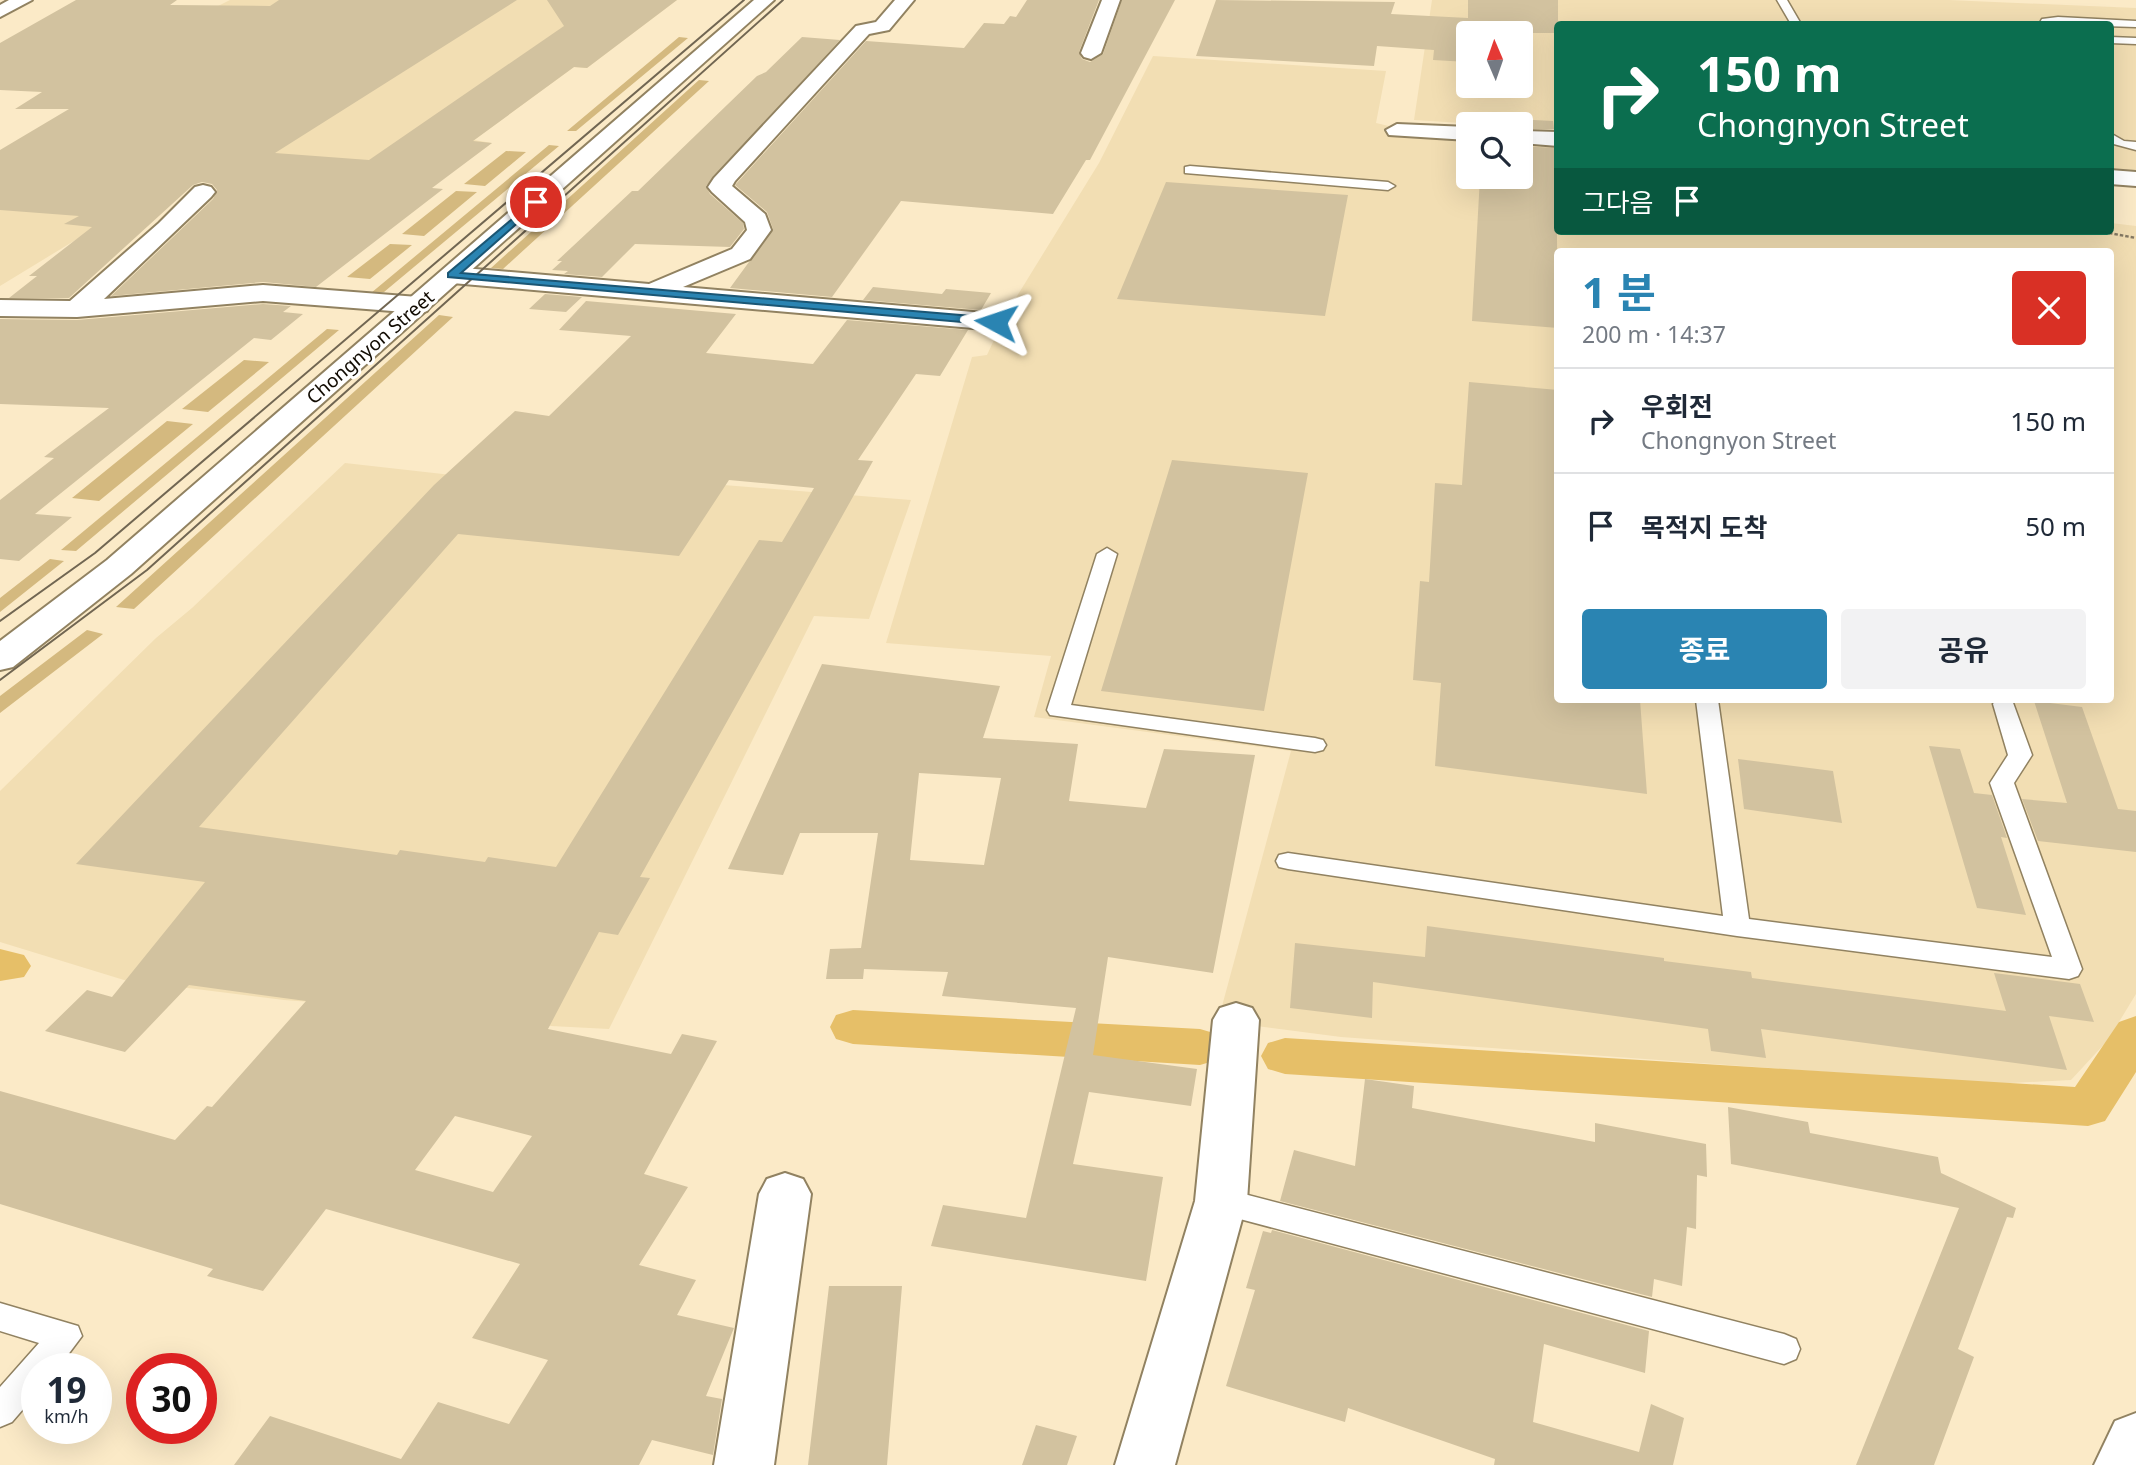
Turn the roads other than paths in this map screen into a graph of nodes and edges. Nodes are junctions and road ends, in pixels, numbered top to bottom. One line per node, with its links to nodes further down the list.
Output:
1 (23, 0): 6 (street)
2 (765, 0): 26 (street, Chongnyon Street)
3 (905, 0): 27 (street)
4 (1111, 0): 14 (street)
5 (1782, 0): 7 (lane)
6 (0, 12)
7 (1797, 21)
8 (2046, 21): 9 (lane)
9 (2077, 21)
10 (2114, 23): 11 (lane)
11 (2136, 24)
12 (2114, 40): 13 (lane)
13 (2136, 41)
14 (1091, 53)
15 (1397, 130): 16 (street)
16 (1456, 133)
17 (1533, 138): 18 (street)
18 (1554, 139)
19 (2114, 140): 20 (lane)
20 (2136, 146)
21 (1190, 170): 24 (lane)
22 (2114, 177): 23 (street)
23 (2136, 179)
24 (1388, 186)
25 (203, 192): 30 (street)
26 (452, 275): 27 (street); 28 (street, Chongnyon Street)
27 (653, 291): 31 (street)
28 (418, 305): 30 (street); 33 (street, Chongnyon Street)
29 (0, 308): 30 (street)
30 (77, 309)
31 (996, 322)
32 (1107, 554): 36 (lane)
33 (0, 659)
34 (1706, 703): 38 (lane)
35 (2004, 704): 38 (lane)
36 (1315, 745)
37 (1288, 861): 38 (lane)
38 (1737, 927)
39 (1236, 1020): 41 (street)
40 (785, 1194): 48 (street)
41 (1221, 1201): 43 (lane); 49 (street)
42 (0, 1317): 44 (lane)
43 (1784, 1349)
44 (51, 1353)
45 (21, 1387): 46 (lane)
46 (0, 1411)
47 (2136, 1440): 50 (street)
48 (744, 1465)
49 (1145, 1465)
50 (2124, 1465)

